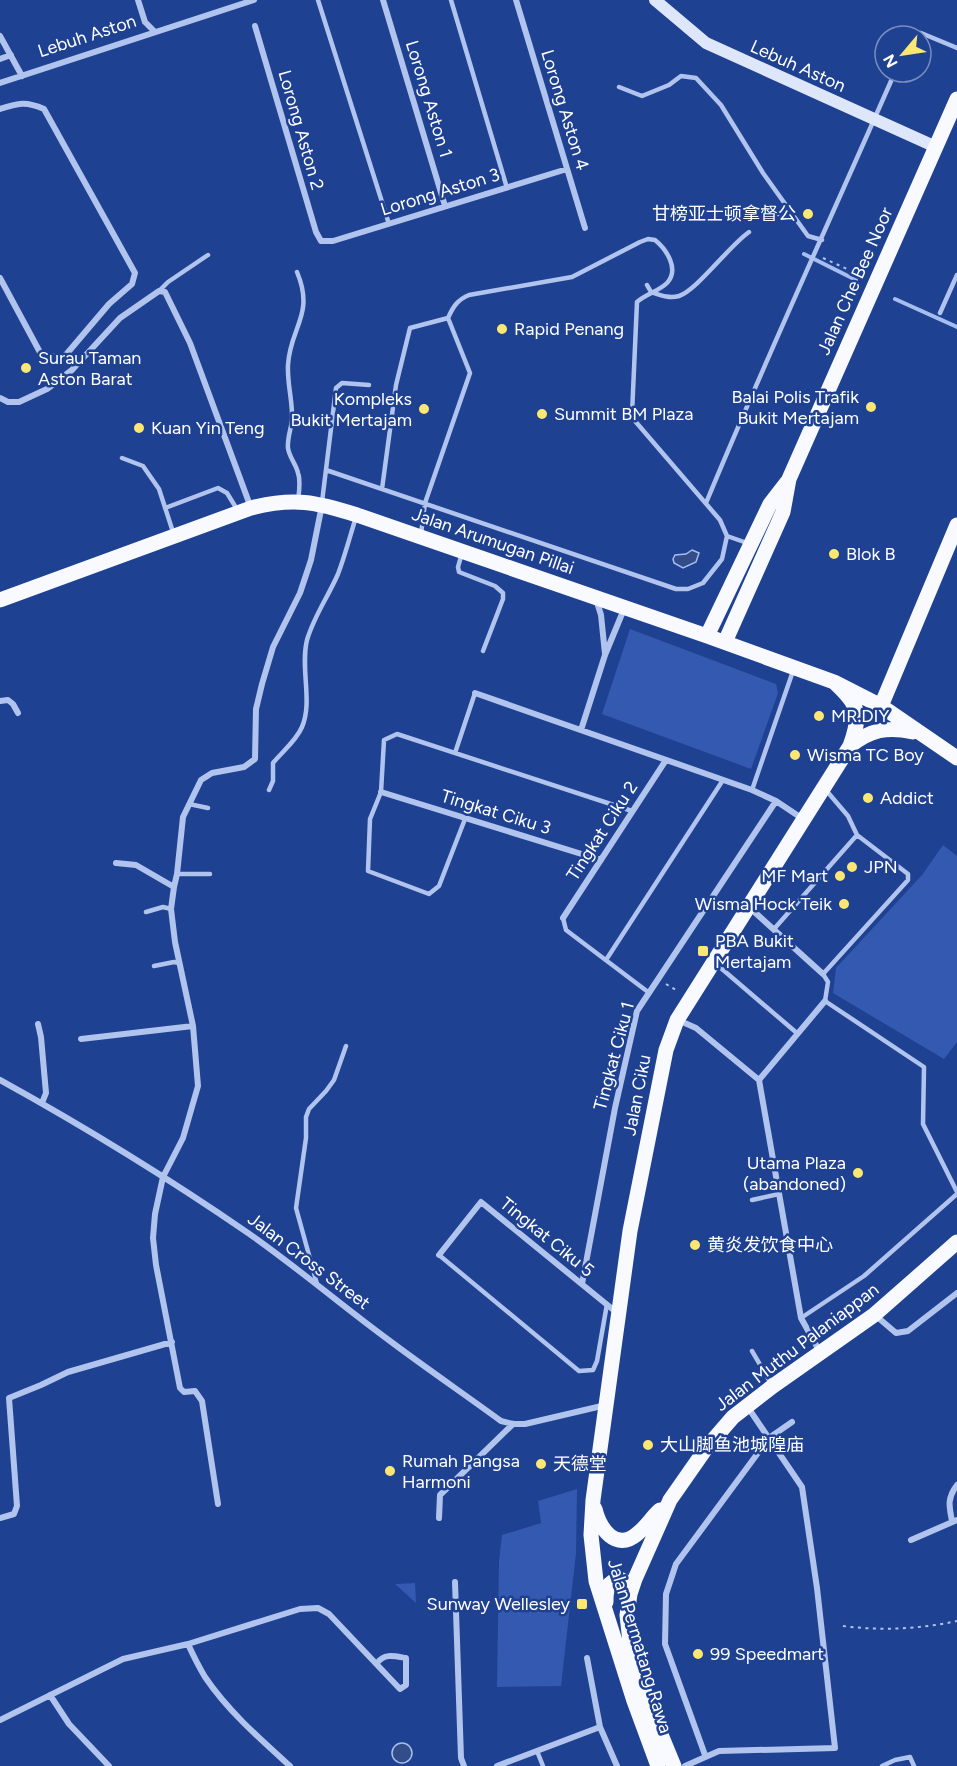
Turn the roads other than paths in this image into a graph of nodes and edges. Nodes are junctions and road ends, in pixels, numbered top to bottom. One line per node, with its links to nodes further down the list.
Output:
1 (138, 0): 9 (street)
2 (254, 0): 9 (street, Lebuh Aston)
3 (318, 0): 28 (lane)
4 (383, 0): 25 (street, Lorong Aston 1)
5 (451, 0): 24 (lane)
6 (516, 0): 23 (street, Lorong Aston 4)
7 (655, 0): 21 (street, Lebuh Aston)
8 (255, 26): 32 (street, Lorong Aston 2)
9 (155, 32): 15 (street, Lebuh Aston)
10 (0, 36): 13 (street)
11 (933, 38): 12 (lane)
12 (957, 48)
13 (10, 55): 14 (street); 15 (street)
14 (0, 59)
15 (22, 76): 16 (street, Lebuh Aston)
16 (0, 83)
17 (890, 84): 21 (lane)
18 (620, 87): 26 (lane)
19 (957, 99): 22 (main road, Jalan Che Bee Noor)
20 (0, 110): 42 (street)
21 (874, 120): 22 (street, Lebuh Aston); 31 (lane)
22 (936, 147): 58 (main road, Jalan Che Bee Noor)
23 (567, 169): 24 (street, Lorong Aston 3); 29 (street, Lorong Aston 4)
24 (507, 188): 25 (street, Lorong Aston 3)
25 (445, 206): 28 (street, Lorong Aston 3)
26 (789, 207): 27 (lane); 31 (lane)
27 (778, 214)
28 (388, 224): 32 (street, Lorong Aston 3)
29 (585, 228)
30 (749, 232): 46 (lane)
31 (822, 240): 62 (lane)
32 (321, 241)
33 (627, 248): 34 (lane); 36 (lane); 46 (lane)
34 (618, 253): 37 (lane); 38 (lane)
35 (208, 255): 44 (lane)
36 (631, 255)
37 (622, 260)
38 (596, 264): 39 (lane); 51 (lane)
39 (600, 271)
40 (297, 272): 60 (lane)
41 (957, 274): 50 (lane)
42 (0, 278)
43 (647, 285): 46 (lane)
44 (159, 291): 55 (street); 65 (street)
45 (638, 291): 47 (lane)
46 (651, 292): 47 (lane)
47 (642, 298): 49 (lane)
48 (627, 307): 49 (lane)
49 (636, 308): 53 (lane)
50 (940, 313)
51 (448, 318): 59 (lane); 61 (lane)
52 (627, 324): 53 (lane)
53 (635, 325): 62 (lane)
54 (369, 385): 57 (lane)
55 (0, 398)
56 (122, 458): 64 (lane)
57 (326, 470): 59 (lane); 63 (lane)
58 (789, 479): 71 (main road, Jalan Che Bee Noor); 77 (main road, Jalan Che Bee Noor)
59 (382, 489): 61 (lane)
60 (298, 501): 63 (main road, Jalan Arumugan Pillai); 65 (main road, Jalan Arumugan Pillai)
61 (425, 503): 69 (lane); 70 (lane)
62 (706, 503): 70 (lane)
63 (322, 504): 66 (main road, Jalan Arumugan Pillai); 98 (street)
64 (165, 508): 65 (lane); 68 (lane)
65 (245, 510): 68 (main road, Jalan Arumugan Pillai)
66 (357, 515): 69 (main road, Jalan Arumugan Pillai); 94 (lane)
67 (957, 525): 84 (main road)
68 (174, 536): 74 (main road, Jalan Arumugan Pillai)
69 (420, 536): 72 (main road, Jalan Arumugan Pillai)
70 (727, 536): 71 (lane)
71 (749, 544): 76 (main road, Jalan Che Bee Noor)
72 (463, 551): 73 (main road, Jalan Arumugan Pillai); 78 (lane)
73 (596, 597): 75 (main road, Jalan Arumugan Pillai); 79 (street)
74 (0, 600)
75 (625, 608): 76 (main road, Jalan Arumugan Pillai); 79 (street)
76 (707, 636): 77 (main road, Jalan Arumugan Pillai)
77 (725, 642): 80 (main road, Jalan Arumugan Pillai)
78 (483, 651)
79 (605, 655): 86 (street)
80 (794, 668): 81 (main road, Jalan Arumugan Pillai); 95 (lane)
81 (834, 682): 84 (main road, Jalan Arumugan Pillai); 88 (main road)
82 (475, 693): 86 (street); 89 (lane)
83 (0, 701): 85 (street)
84 (881, 706): 87 (main road, Jalan Arumugan Pillai)
85 (18, 713)
86 (581, 730): 91 (street)
87 (918, 734): 88 (main road); 90 (main road, Jalan Arumugan Pillai)
88 (850, 746): 93 (main road, Jalan Ciku)
89 (455, 753): 96 (lane); 100 (lane)
90 (957, 759)
91 (666, 760): 92 (street); 100 (street, Tingkat Ciku 2)
92 (723, 780): 95 (street); 114 (lane)
93 (823, 788): 102 (main road, Jalan Ciku); 103 (lane)
94 (269, 790)
95 (752, 790): 97 (street)
96 (381, 792): 101 (street, Tingkat Ciku 3); 101 (lane)
97 (776, 801): 102 (street); 119 (street, Tingkat Ciku 1)
98 (189, 804): 99 (lane); 106 (street)
99 (208, 808)
100 (632, 811): 104 (street, Tingkat Ciku 2)
101 (465, 819): 104 (street, Tingkat Ciku 3)
102 (803, 819): 109 (main road, Jalan Ciku)
103 (857, 835): 113 (lane); 118 (lane)
104 (601, 860): 112 (street, Tingkat Ciku 2)
105 (116, 863): 108 (street)
106 (177, 874): 107 (lane); 108 (street)
107 (210, 874)
108 (174, 887): 110 (street)
109 (748, 906): 113 (street); 115 (main road, Jalan Ciku)
110 (171, 909): 111 (lane); 116 (street)
111 (146, 912)
112 (563, 918): 114 (lane)
113 (774, 929): 118 (street)
114 (606, 960): 119 (lane)
115 (713, 961): 121 (main road, Jalan Ciku); 124 (lane)
116 (179, 963): 117 (lane); 123 (street)
117 (154, 966)
118 (823, 974): 120 (lane)
119 (648, 992): 137 (street, Tingkat Ciku 1)
120 (825, 1001): 124 (street); 131 (lane)
121 (677, 1020): 128 (street); 139 (main road, Jalan Ciku)
122 (38, 1024): 129 (street)
123 (193, 1026): 125 (street); 130 (street)
124 (798, 1034): 128 (street)
125 (81, 1039)
126 (346, 1046): 136 (lane)
127 (0, 1080): 129 (street, Jalan Cross Street)
128 (759, 1080): 132 (street)
129 (42, 1103): 130 (street, Jalan Cross Street)
130 (163, 1177): 136 (street, Jalan Cross Street); 142 (street)
131 (957, 1193): 141 (lane)
132 (779, 1194): 133 (lane); 141 (street)
133 (752, 1200)
134 (957, 1242): 140 (main road, Jalan Muthu Palaniappan)
135 (439, 1255): 137 (street, Tingkat Ciku 5); 139 (lane)
136 (317, 1284): 149 (street, Jalan Cross Street)
137 (582, 1284): 139 (street, Tingkat Ciku 5)
138 (957, 1293): 140 (street)
139 (613, 1309): 146 (main road, Jalan Ciku)
140 (874, 1314): 144 (main road, Jalan Muthu Palaniappan)
141 (801, 1318): 144 (street)
142 (172, 1342): 154 (street); 155 (street)
143 (752, 1351): 145 (lane)
144 (821, 1352): 145 (main road, Jalan Muthu Palaniappan)
145 (773, 1386): 147 (main road, Jalan Muthu Palaniappan)
146 (606, 1404): 149 (street); 152 (main road, Jalan Ciku)
147 (747, 1406): 150 (street); 153 (main road, Jalan Muthu Palaniappan)
148 (792, 1422): 150 (street)
149 (513, 1424): 156 (street)
150 (769, 1438): 169 (street); 169 (street)
151 (957, 1485): 157 (street)
152 (593, 1500): 153 (main road); 161 (main road, Jalan Permatang Rawa)
153 (670, 1500): 160 (main road, Jalan Muthu Palaniappan)
154 (218, 1504)
155 (0, 1518)
156 (439, 1518)
157 (955, 1520): 158 (street)
158 (911, 1540)
159 (455, 1582): 172 (street)
160 (630, 1594): 161 (main road); 177 (main road, Jalan Permatang Rawa)
161 (605, 1608): 176 (main road, Jalan Permatang Rawa)
162 (188, 1644): 164 (street); 165 (street); 171 (street)
163 (587, 1658): 167 (street)
164 (376, 1663): 164 (street)
165 (50, 1695): 166 (street); 170 (street)
166 (0, 1720)
167 (600, 1727): 168 (street); 175 (street)
168 (537, 1751): 173 (street); 174 (lane)
169 (705, 1755): 178 (street)
170 (109, 1766)
171 (290, 1766)
172 (464, 1766)
173 (497, 1766)
174 (543, 1766)
175 (617, 1766)
176 (658, 1766)
177 (674, 1766)
178 (685, 1766)
179 (882, 1766): 180 (lane)
180 (914, 1766)

